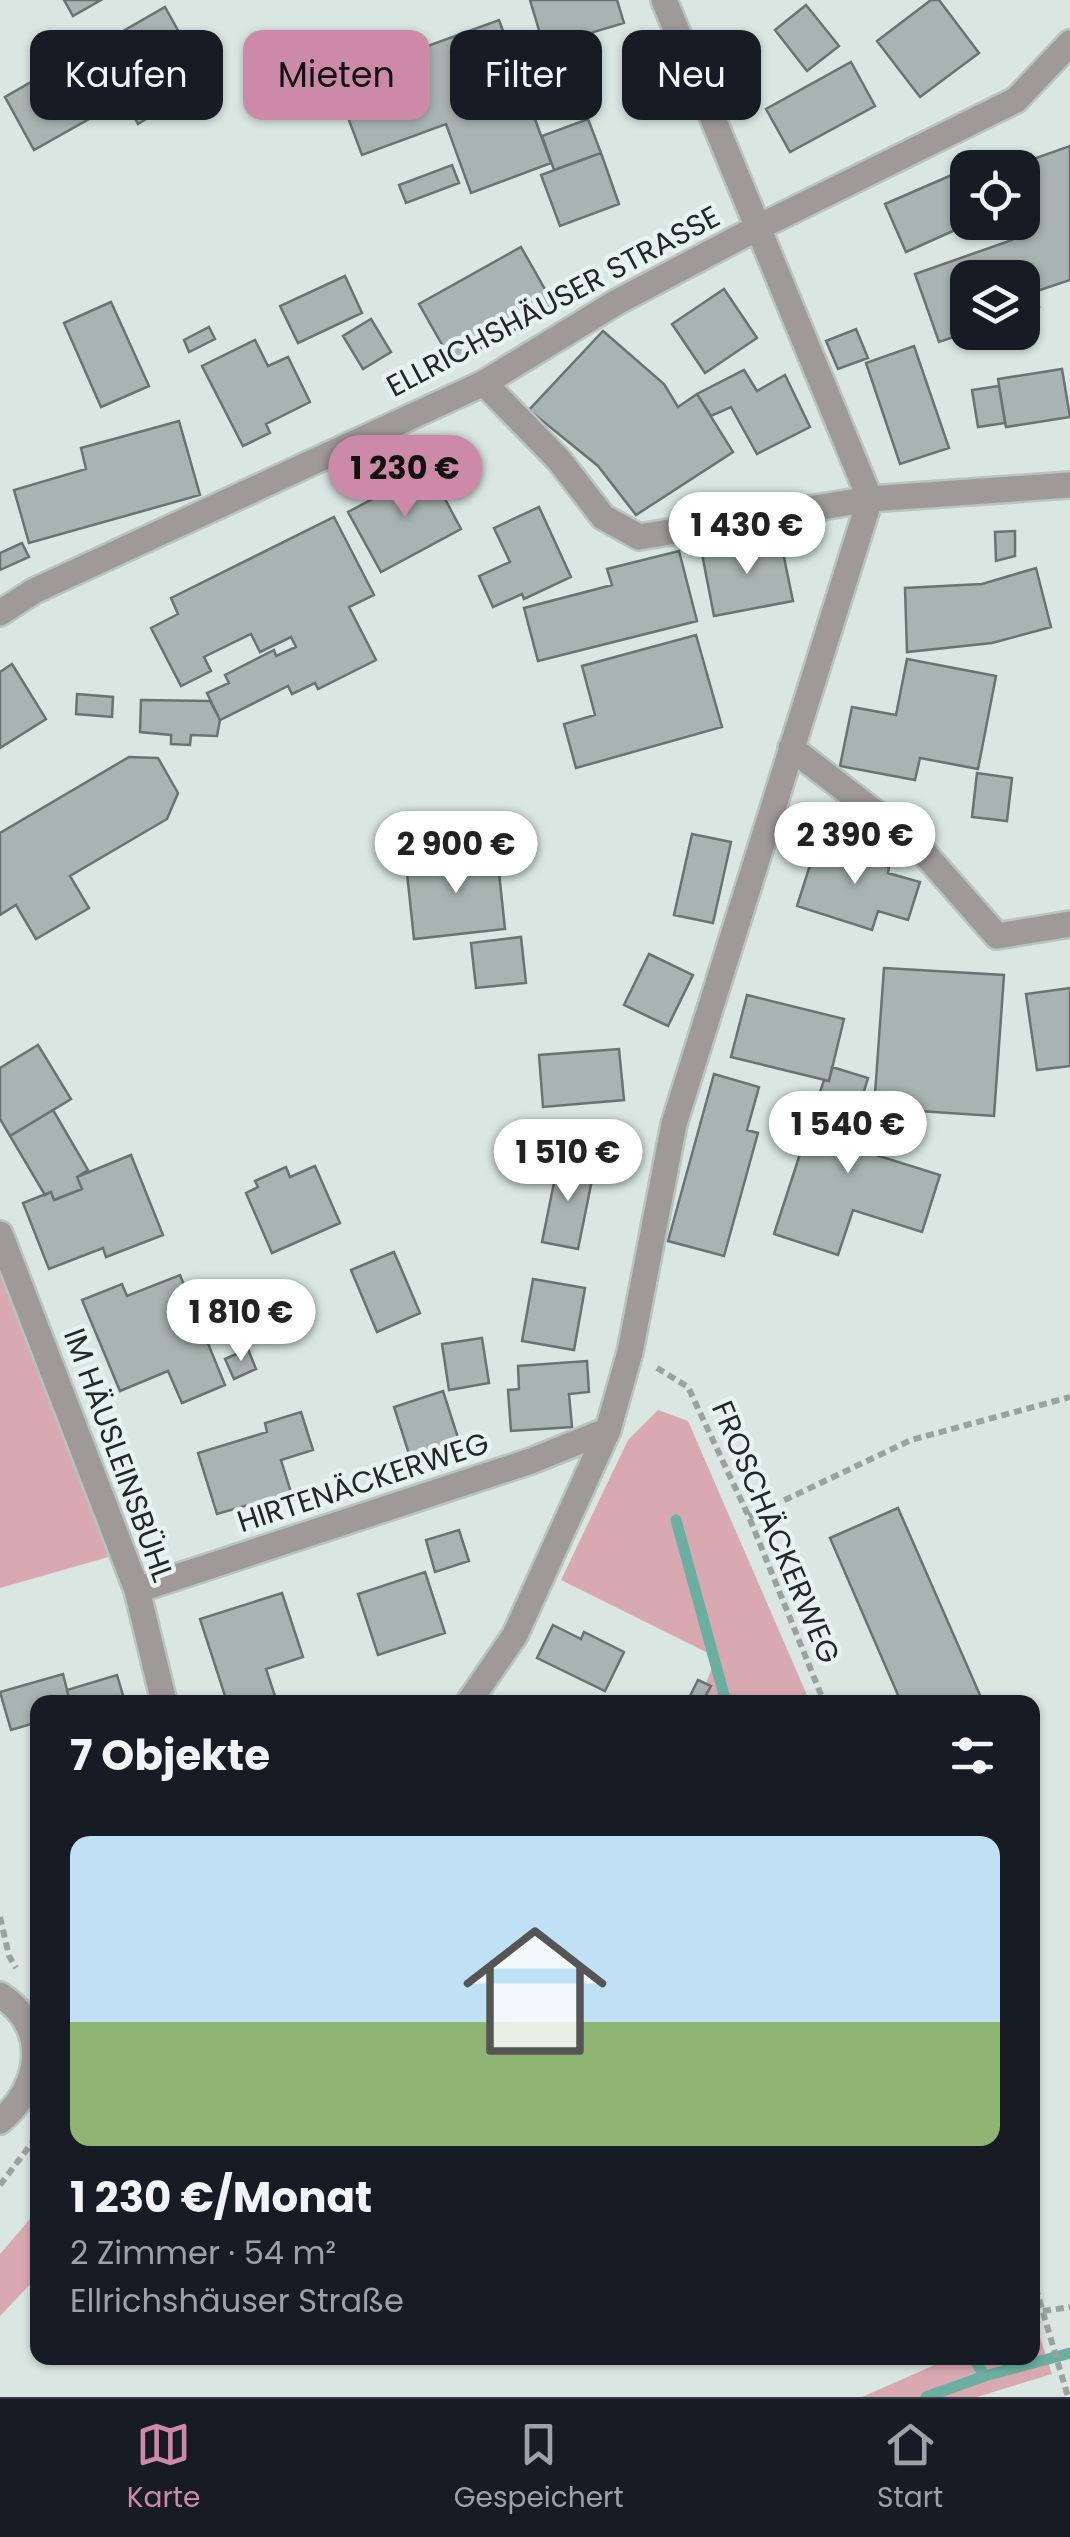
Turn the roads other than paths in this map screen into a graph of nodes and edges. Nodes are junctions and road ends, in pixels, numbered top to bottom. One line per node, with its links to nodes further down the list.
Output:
1 (664, 0): 3 (street)
2 (1070, 43): 3 (street, ELLRICHSHÄUSER STRASSE)
3 (758, 227): 4 (street, ELLRICHSHÄUSER STRASSE); 6 (street)
4 (484, 383): 6 (street); 7 (street, ELLRICHSHÄUSER STRASSE)
5 (1070, 485): 6 (street)
6 (870, 499): 8 (street)
7 (0, 613)
8 (791, 748): 9 (street); 11 (street)
9 (1070, 924)
10 (0, 1234): 12 (street, IM HÄUSLEINSBÜHL)
11 (608, 1430): 12 (street, HIRTENÄCKERWEG); 14 (street)
12 (137, 1590): 13 (street, IM HÄUSLEINSBÜHL)
13 (162, 1695)
14 (474, 1695)
15 (0, 1995): 16 (street)
16 (30, 2032)
17 (30, 2086): 18 (street)
18 (0, 2121)

